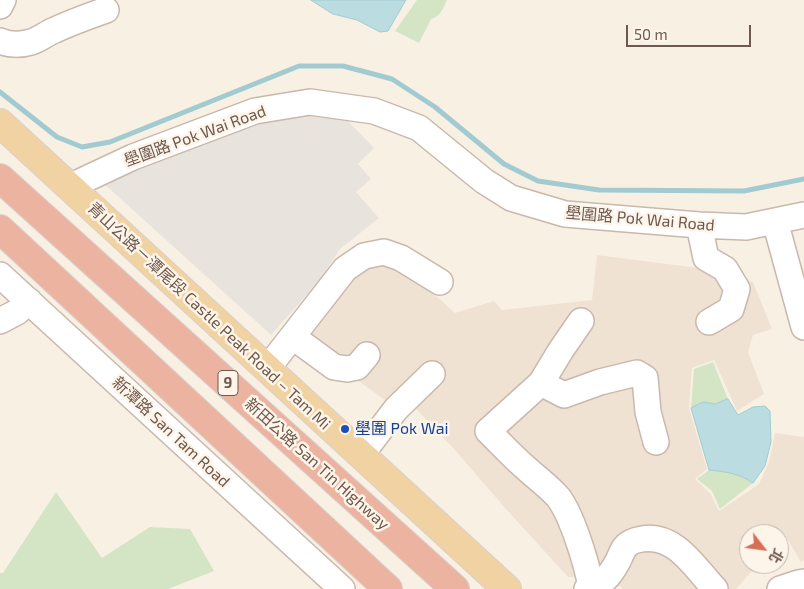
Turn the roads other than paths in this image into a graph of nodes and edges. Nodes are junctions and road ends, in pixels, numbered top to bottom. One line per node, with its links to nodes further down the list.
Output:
1 (3, 0): 2 (street)
2 (0, 6)
3 (106, 10): 4 (street)
4 (0, 41)
5 (0, 123): 7 (main road, 青山公路－潭尾段 Castle Peak Road – Tam Mi)
6 (0, 178): 30 (highway, 新田公路 San Tin Highway / 9)
7 (68, 187): 10 (street, 壆圍路 Pok Wai Road); 21 (main road, 青山公路－潭尾段 Castle Peak Road – Tam Mi)
8 (804, 215): 9 (street, 壆圍路 Pok Wai Road)
9 (775, 221): 10 (street, 壆圍路 Pok Wai Road); 18 (street)
10 (699, 225): 17 (street)
11 (0, 229): 29 (highway)
12 (0, 275): 14 (street, 新潭路 San Tam Road)
13 (440, 282): 19 (street)
14 (29, 300): 15 (street); 27 (street, 新潭路 San Tam Road)
15 (0, 320)
16 (581, 320): 23 (street)
17 (709, 322)
18 (804, 327)
19 (293, 337): 20 (street); 21 (street)
20 (368, 355)
21 (267, 369): 25 (main road, 青山公路－潭尾段 Castle Peak Road – Tam Mi)
22 (432, 374): 25 (street)
23 (541, 383): 24 (street); 28 (street)
24 (656, 442)
25 (361, 455): 31 (main road, 青山公路－潭尾段 Castle Peak Road – Tam Mi)
26 (804, 582): 33 (street)
27 (328, 584)
28 (589, 588): 32 (street)
29 (388, 589)
30 (455, 589)
31 (507, 589)
32 (715, 589)
33 (780, 589)

